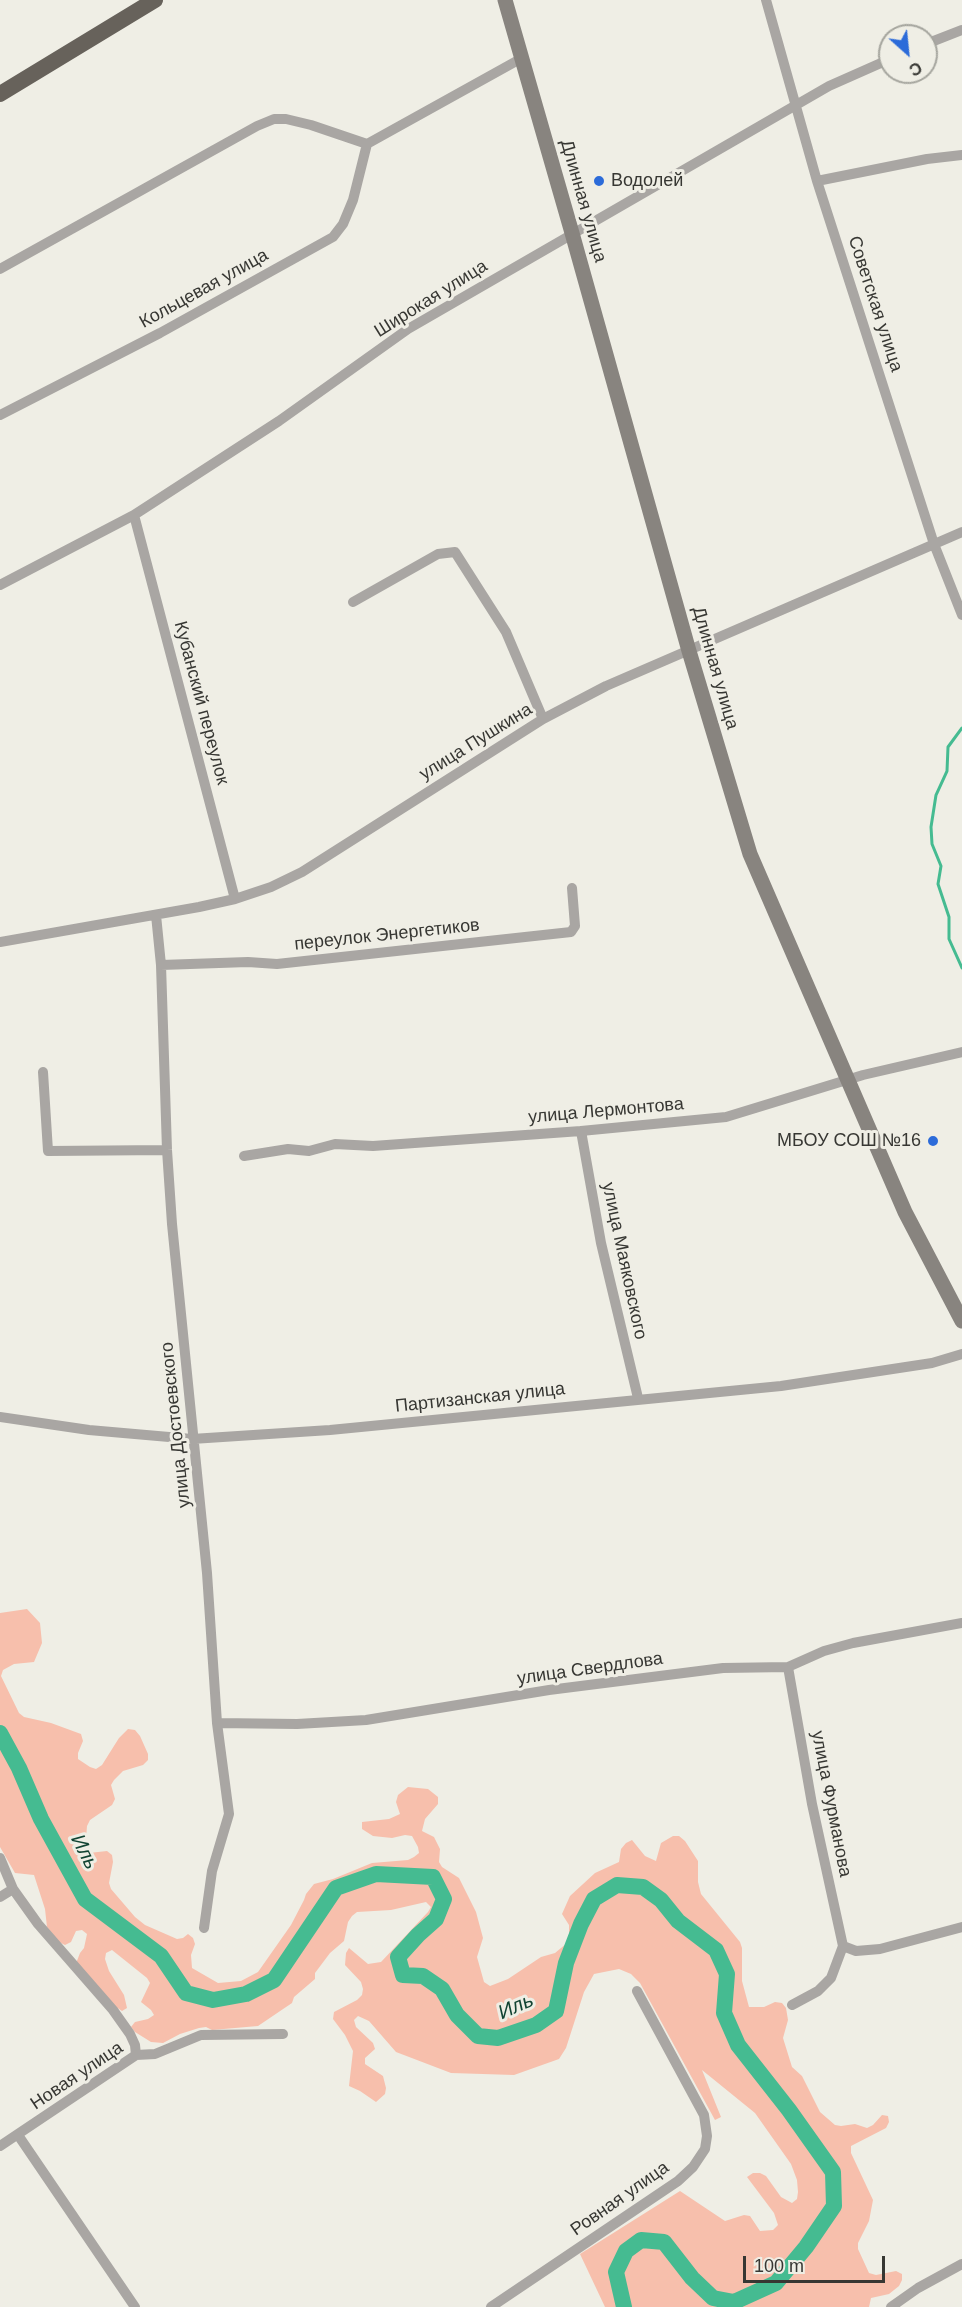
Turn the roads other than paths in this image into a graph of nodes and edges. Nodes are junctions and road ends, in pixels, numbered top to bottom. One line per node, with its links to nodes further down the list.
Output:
1 (155, 0): 8 (highway)
2 (505, 0): 6 (main road, Длинная улица)
3 (765, 0): 9 (street, Советская улица)
4 (962, 30): 5 (street)
5 (938, 39)
6 (522, 58): 10 (street); 13 (main road, Длинная улица)
7 (878, 64): 9 (street, Широкая улица)
8 (0, 94)
9 (795, 107): 12 (street, Советская улица); 13 (street, Широкая улица)
10 (367, 144): 14 (street); 15 (street, Кольцевая улица)
11 (962, 155): 12 (street)
12 (817, 181): 18 (street, Советская улица)
13 (572, 233): 16 (street, Широкая улица); 22 (main road, Длинная улица)
14 (0, 269)
15 (0, 415)
16 (134, 515): 19 (street, Широкая улица); 25 (street, Кубанский переулок)
17 (962, 532): 18 (street, улица Пушкина)
18 (934, 544): 21 (street, Советская улица); 22 (street, улица Пушкина)
19 (0, 585)
20 (353, 602): 23 (street)
21 (962, 615)
22 (689, 651): 23 (street, улица Пушкина); 31 (main road, Длинная улица)
23 (543, 720): 25 (street, улица Пушкина)
24 (572, 888): 28 (street, переулок Энергетиков)
25 (236, 899): 26 (street, улица Пушкина)
26 (156, 915): 27 (street, улица Пушкина); 28 (street, улица Достоевского)
27 (0, 942)
28 (161, 965): 33 (street, улица Достоевского)
29 (962, 1052): 31 (street, улица Лермонтова)
30 (43, 1072): 33 (street)
31 (847, 1080): 32 (street, улица Лермонтова); 35 (main road, Длинная улица)
32 (581, 1131): 34 (street, улица Лермонтова); 37 (street, улица Маяковского)
33 (167, 1150): 39 (street, улица Достоевского)
34 (244, 1156)
35 (962, 1321)
36 (962, 1353): 37 (street, Партизанская улица)
37 (638, 1398): 39 (street, Партизанская улица)
38 (0, 1417): 39 (street, Партизанская улица)
39 (192, 1439): 42 (street, улица Достоевского)
40 (962, 1623): 41 (street, улица Свердлова)
41 (788, 1667): 42 (street, улица Свердлова); 48 (street, улица Фурманова)
42 (217, 1723): 46 (street, улица Достоевского)
43 (0, 1858): 44 (street)
44 (13, 1889): 45 (street); 52 (street)
45 (0, 1897)
46 (204, 1928)
47 (962, 1928): 48 (street)
48 (843, 1946): 50 (street)
49 (637, 1991): 57 (street, Ровная улица)
50 (792, 2005)
51 (283, 2034): 52 (street, Новая улица)
52 (136, 2055): 53 (street, Новая улица)
53 (18, 2135): 54 (street, Новая улица); 56 (street)
54 (0, 2146)
55 (962, 2264): 58 (street)
56 (135, 2307)
57 (491, 2307)
58 (891, 2307)

